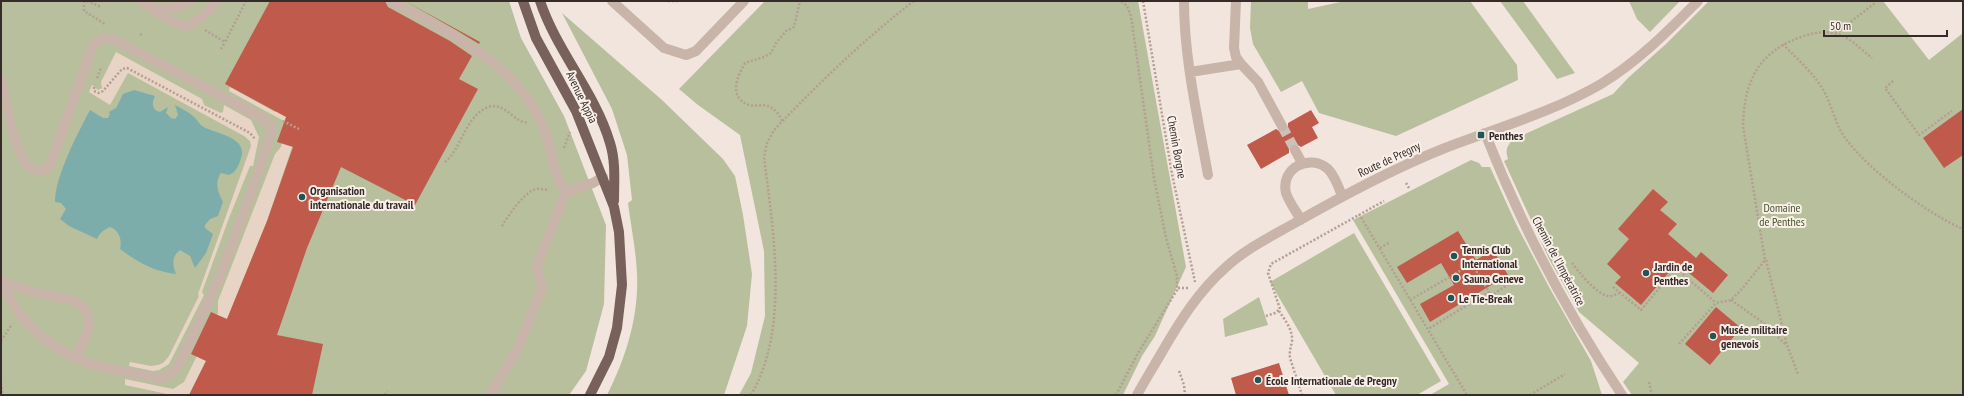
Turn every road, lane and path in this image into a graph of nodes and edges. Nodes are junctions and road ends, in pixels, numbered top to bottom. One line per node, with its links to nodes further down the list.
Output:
1 (87, 1): 21 (path)
2 (141, 1): 22 (street)
3 (190, 1): 22 (street)
4 (217, 1): 22 (street)
5 (246, 1): 27 (path)
6 (391, 1): 37 (street)
7 (522, 1): 48 (main road, Avenue Appia)
8 (540, 1): 55 (main road, Avenue Appia)
9 (612, 1): 12 (street)
10 (668, 1): 11 (path)
11 (680, 1)
12 (744, 1)
13 (800, 1): 38 (path)
14 (914, 1): 38 (path)
15 (1121, 1): 67 (path)
16 (1143, 1): 68 (path, Chemin Borgne)
17 (1184, 1): 32 (street)
18 (1236, 1): 31 (street)
19 (1698, 1): 41 (street, Route de Pregny)
20 (1875, 3): 26 (path)
21 (101, 7)
22 (152, 9)
23 (97, 20): 24 (path)
24 (98, 27)
25 (198, 32): 27 (path)
26 (1835, 34): 28 (path); 30 (path)
27 (225, 42): 29 (path)
28 (1783, 44): 59 (path); 62 (path)
29 (221, 49)
30 (1872, 58)
31 (1241, 64): 32 (street); 40 (street)
32 (1190, 72): 47 (street)
33 (1, 79): 81 (street)
34 (1893, 81): 36 (path)
35 (94, 86): 42 (path)
36 (1952, 111)
37 (539, 116): 45 (path); 52 (street)
38 (782, 121): 93 (path)
39 (572, 126): 43 (path)
40 (1282, 126)
41 (1485, 133): 53 (street, Route de Pregny); 88 (street, Chemin de l'Impératrice)
42 (256, 142)
43 (563, 149)
44 (1296, 150): 46 (street)
45 (445, 162)
46 (1302, 163): 53 (street); 57 (street)
47 (1208, 175)
48 (602, 177): 52 (street); 55 (main road, Avenue Appia)
49 (1406, 183): 50 (path)
50 (1409, 188)
51 (536, 189): 58 (path)
52 (566, 192): 91 (street)
53 (1342, 196): 57 (street, Route de Pregny)
54 (1384, 201): 56 (path)
55 (614, 207): 92 (main road, Avenue Appia)
56 (1359, 214): 61 (path); 74 (path)
57 (1301, 220): 68 (street, Route de Pregny)
58 (502, 226)
59 (1963, 229)
60 (1390, 242): 61 (path)
61 (1380, 248): 71 (path)
62 (1765, 260): 72 (path); 80 (path)
63 (1572, 263): 70 (path)
64 (1516, 279): 69 (path)
65 (2, 280): 75 (street); 81 (street)
66 (1613, 286): 70 (path)
67 (1178, 288): 68 (path); 94 (path)
68 (1194, 292): 95 (street, Route de Pregny)
69 (1488, 292): 71 (path); 77 (path)
70 (1620, 293): 73 (path)
71 (1410, 300): 77 (path)
72 (1731, 300): 73 (path); 80 (path)
73 (1716, 303): 79 (path)
74 (1279, 311): 76 (path); 97 (path)
75 (21, 315): 78 (path); 81 (street)
76 (1266, 316)
77 (1428, 329): 98 (path)
78 (1, 341)
79 (1679, 344)
80 (1786, 345): 84 (path)
81 (76, 358)
82 (1179, 371): 96 (path)
83 (1565, 374): 99 (path)
84 (1798, 374)
85 (1649, 382): 100 (path)
86 (1, 383): 89 (path)
87 (387, 391): 90 (path)
88 (1619, 393)
89 (3, 395)
90 (385, 395)
91 (490, 395)
92 (590, 395)
93 (751, 395)
94 (1116, 395)
95 (1137, 395)
96 (1185, 395)
97 (1302, 395)
98 (1467, 395)
99 (1530, 395)
100 (1652, 395)

